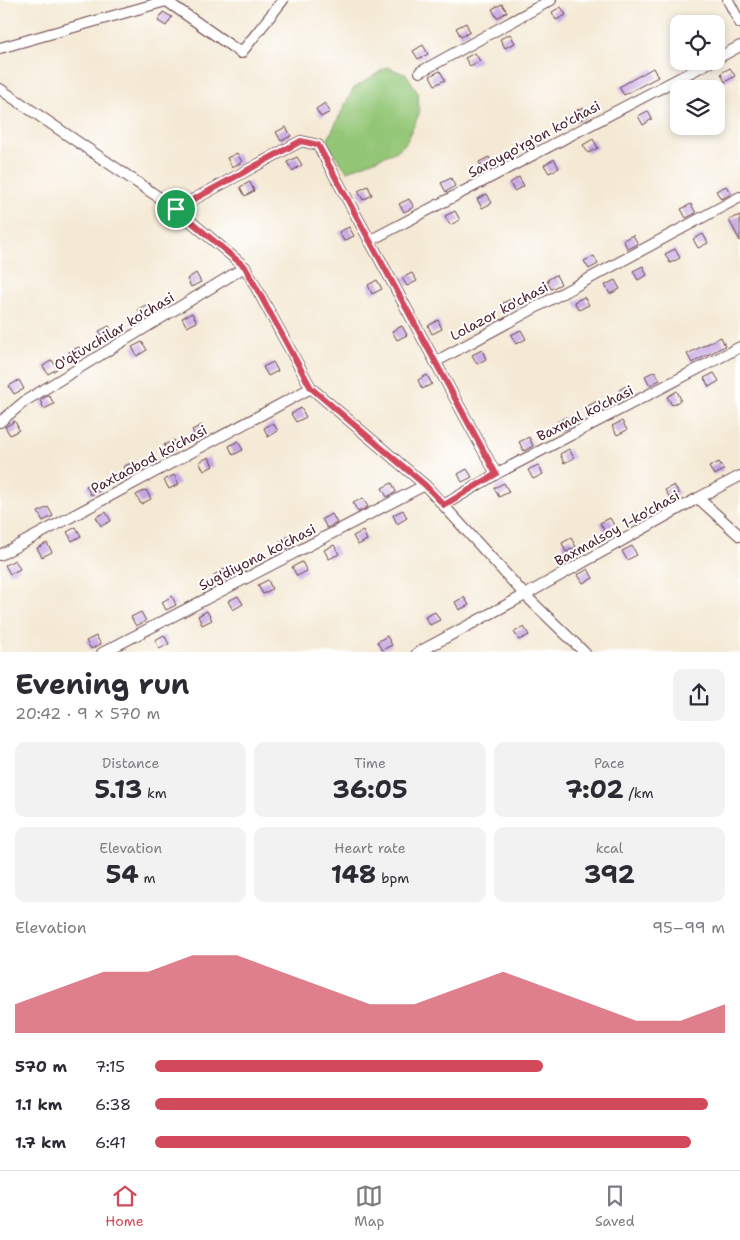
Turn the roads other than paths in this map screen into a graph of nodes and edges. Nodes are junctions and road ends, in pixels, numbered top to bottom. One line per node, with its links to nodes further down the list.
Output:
1 (166, 0): 2 (street); 7 (street)
2 (283, 0)
3 (551, 0): 10 (street)
4 (728, 0): 5 (street)
5 (740, 23)
6 (740, 46): 8 (street)
7 (0, 48)
8 (725, 54)
9 (695, 70): 14 (street, Saroyqo'rg'on ko'chasi)
10 (420, 72)
11 (0, 89): 13 (street)
12 (740, 197): 17 (street, Lolazor ko'chasi)
13 (176, 209): 14 (street); 15 (street)
14 (369, 241): 17 (street)
15 (245, 267): 18 (street); 19 (street, O'qtuvchilar ko'chasi)
16 (740, 347): 20 (street, Baxmal ko'chasi)
17 (435, 362): 20 (street)
18 (311, 388): 22 (street); 26 (street, Paxtaobod ko'chasi)
19 (0, 422)
20 (496, 474): 24 (street, Baxmal ko'chasi)
21 (740, 476): 23 (street)
22 (425, 485): 24 (street); 28 (street, Sug'diyona ko'chasi)
23 (698, 498): 25 (street, Baxmalsoy 1-ko'chasi); 27 (street, Baxmalsoy 1-ko'chasi)
24 (444, 505): 27 (street)
25 (740, 536)
26 (0, 555)
27 (525, 594): 29 (street, Baxmalsoy 1-ko'chasi); 30 (street)
28 (102, 652)
29 (417, 652)
30 (585, 652)

